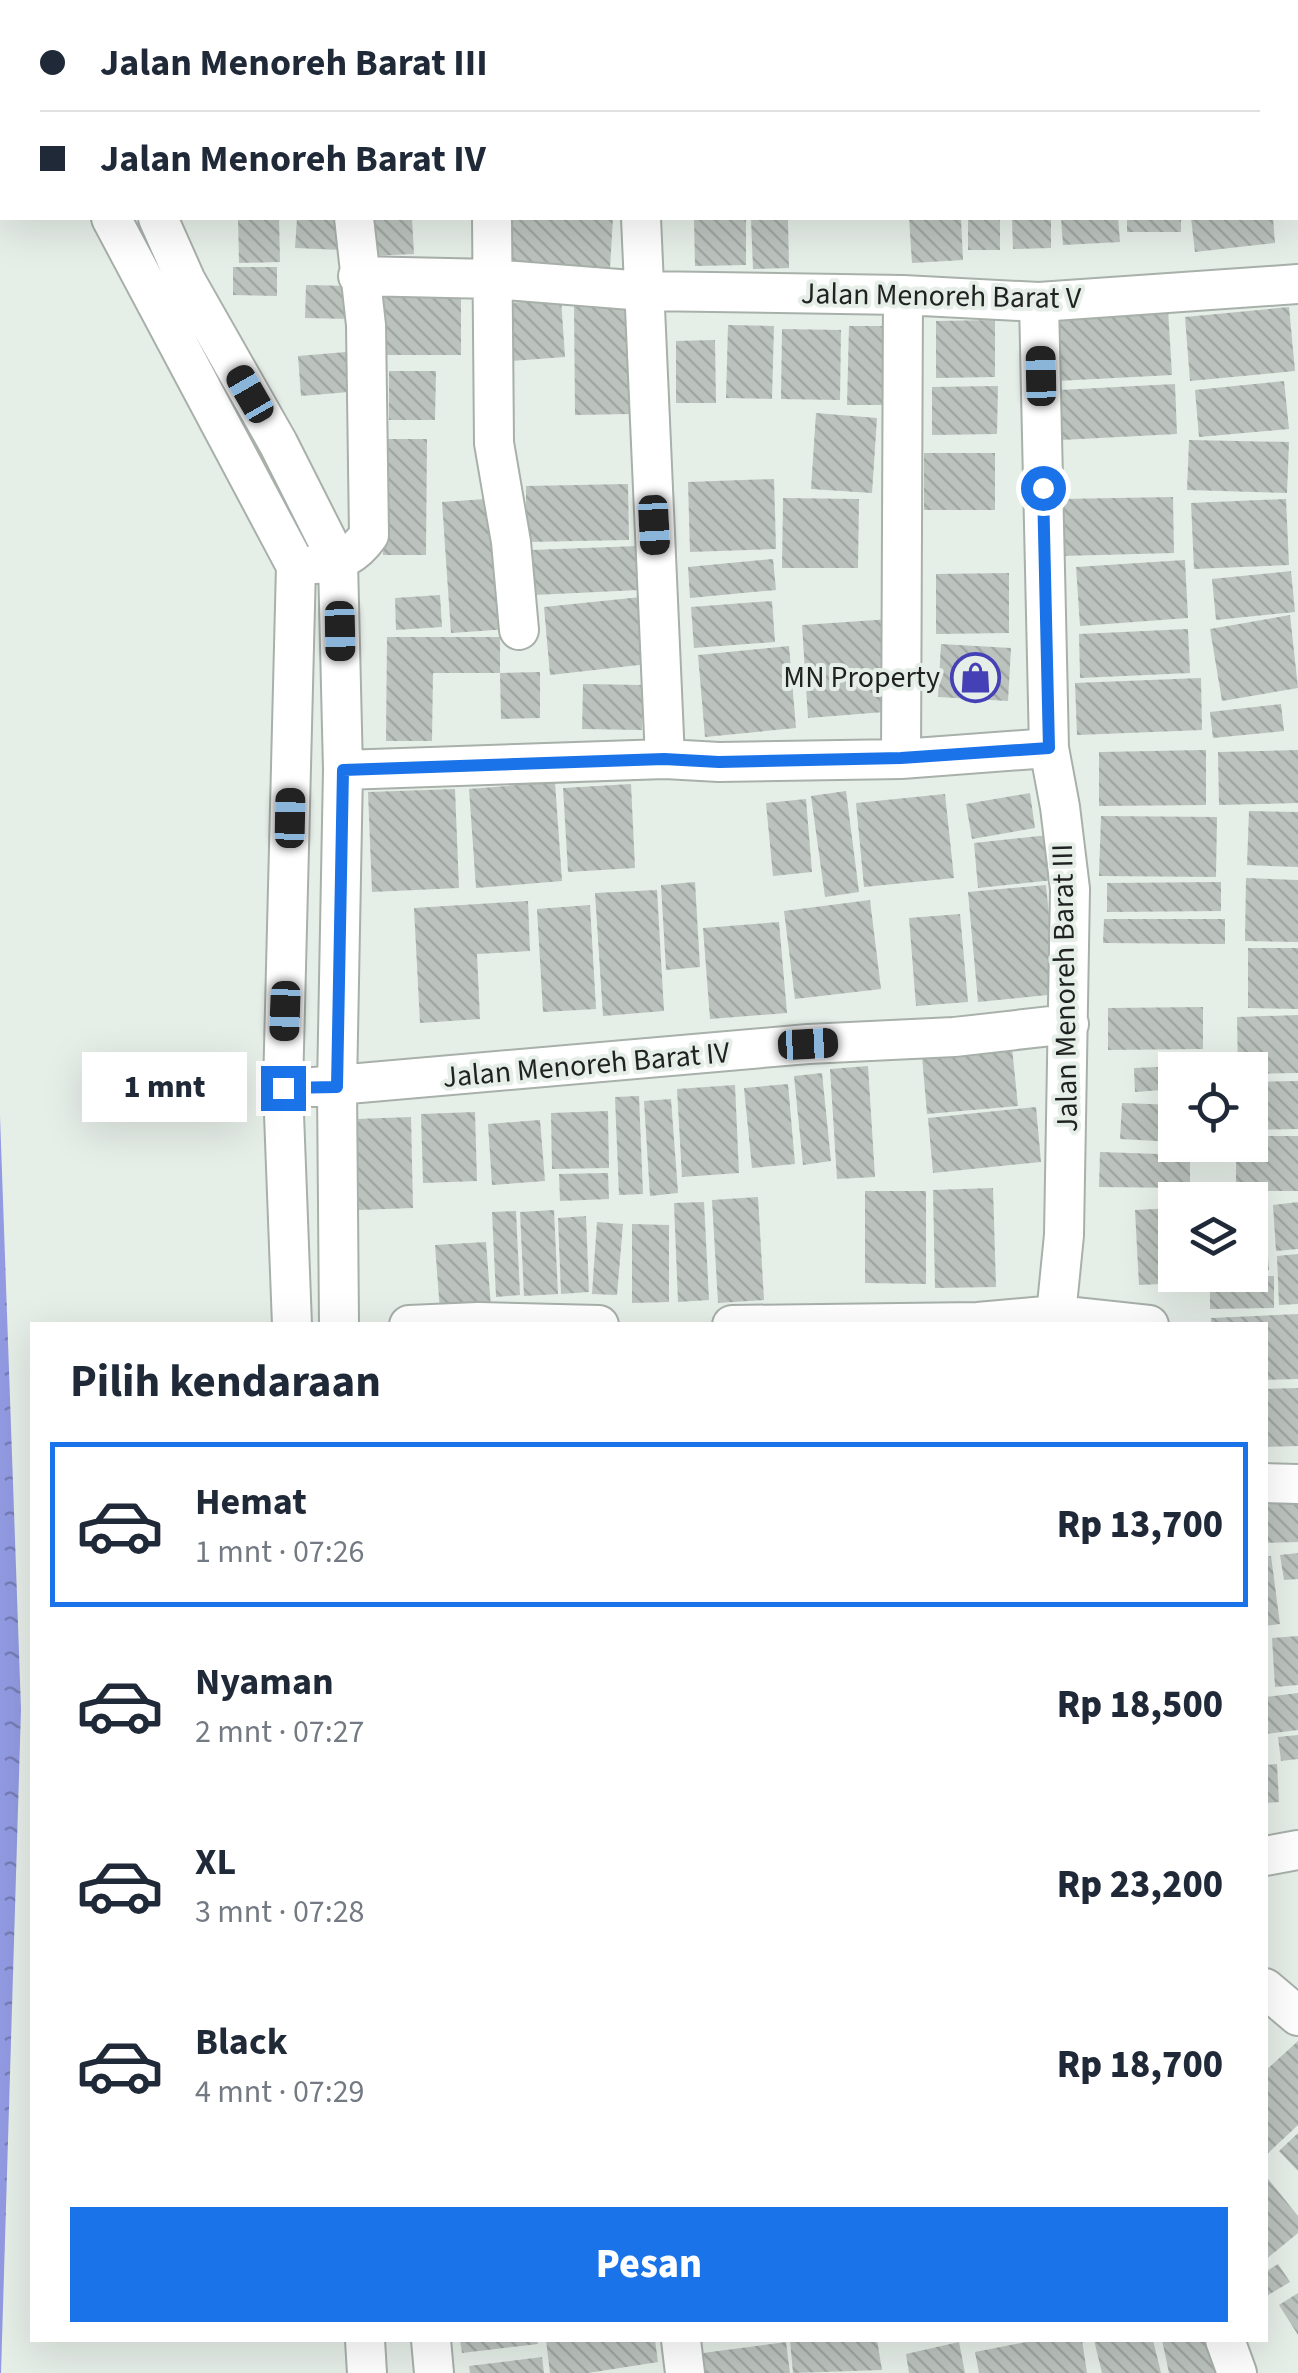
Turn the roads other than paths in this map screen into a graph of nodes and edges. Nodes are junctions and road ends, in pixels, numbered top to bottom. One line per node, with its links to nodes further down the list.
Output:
1 (112, 220): 13 (street)
2 (159, 220): 12 (street)
3 (354, 220): 6 (street)
4 (492, 220): 7 (street)
5 (641, 220): 9 (street)
6 (358, 276): 7 (street, Jalan Menoreh Barat V); 12 (street)
7 (492, 279): 9 (street, Jalan Menoreh Barat V); 14 (street)
8 (1298, 284): 11 (street, Jalan Menoreh Barat V)
9 (644, 291): 10 (street, Jalan Menoreh Barat V); 17 (street)
10 (903, 295): 11 (street, Jalan Menoreh Barat V); 16 (street)
11 (1040, 302): 15 (street, Jalan Menoreh Barat III)
12 (338, 562): 13 (street); 18 (street)
13 (296, 566): 21 (street)
14 (519, 630)
15 (1049, 748): 16 (street); 19 (street, Jalan Menoreh Barat III)
16 (901, 758): 17 (street)
17 (664, 759): 18 (street)
18 (343, 770): 20 (street)
19 (1069, 1024): 20 (street, Jalan Menoreh Barat IV); 22 (street, Jalan Menoreh Barat III)
20 (337, 1087): 21 (street, Jalan Menoreh Barat IV); 24 (street)
21 (283, 1088): 23 (street)
22 (1056, 1315): 25 (street); 26 (street)
23 (292, 1322)
24 (339, 1322)
25 (978, 1322)
26 (1121, 1322)
27 (1268, 1484): 28 (street)
28 (1298, 1484)
29 (1298, 1850): 30 (street)
30 (1268, 1855)
31 (1268, 1991): 32 (street)
32 (1298, 2016)
33 (364, 2342): 37 (street)
34 (431, 2342): 38 (street)
35 (681, 2342): 39 (street)
36 (1226, 2342): 40 (street)
37 (367, 2373)
38 (434, 2373)
39 (685, 2373)
40 (1236, 2373)

